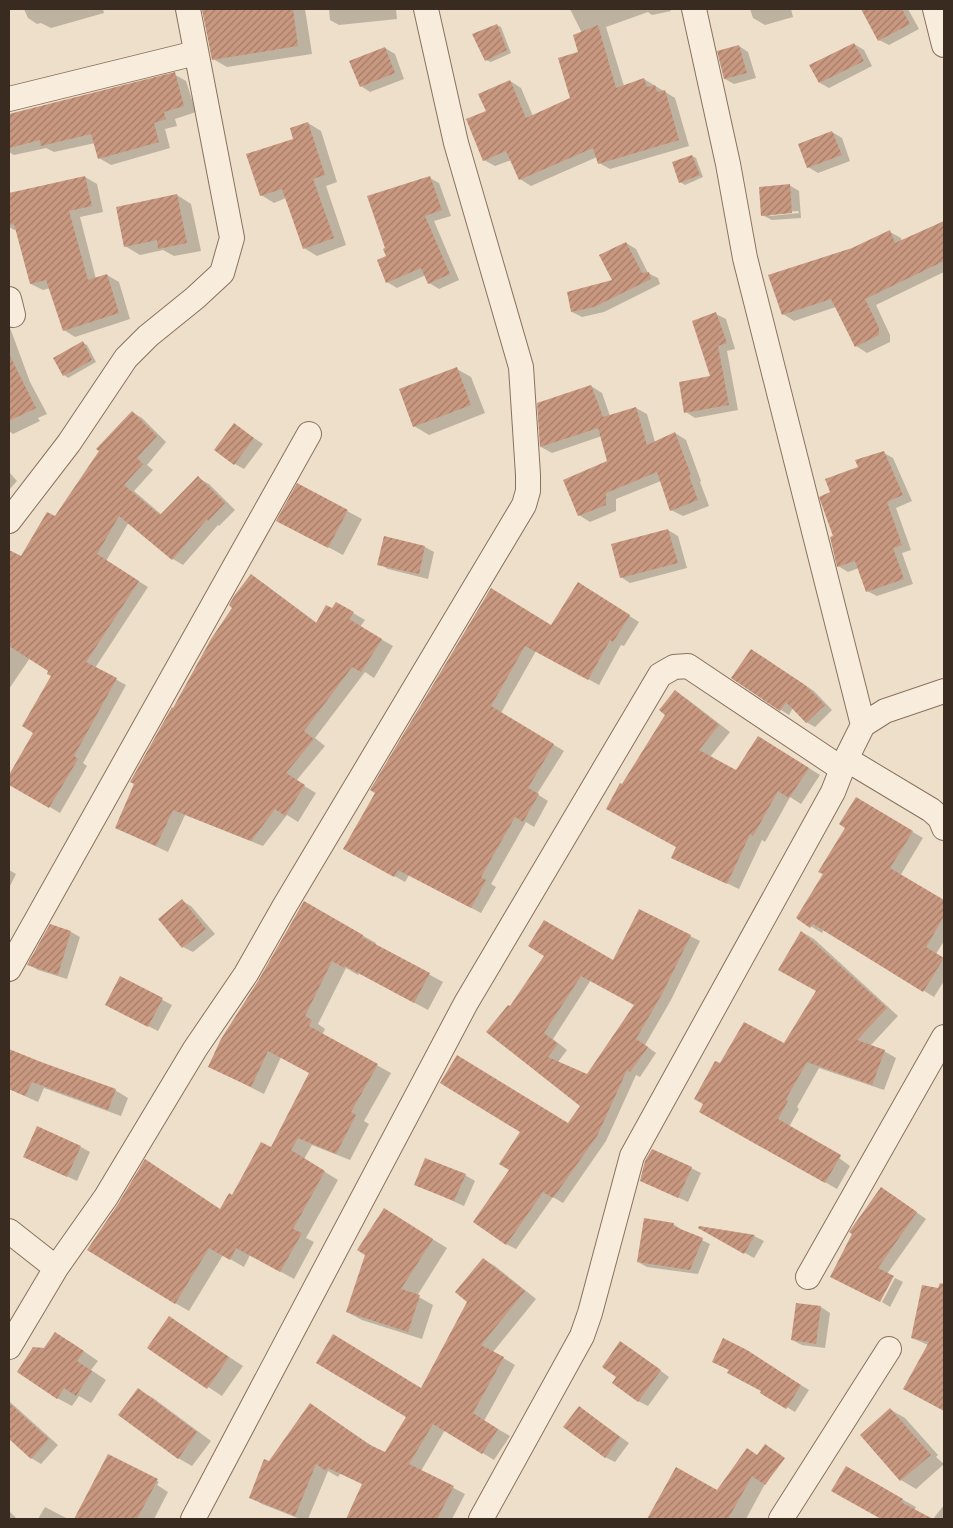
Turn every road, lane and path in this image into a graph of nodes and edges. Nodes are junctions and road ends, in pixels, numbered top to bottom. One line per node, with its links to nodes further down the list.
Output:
1 (188, 9): 6 (street)
2 (426, 9): 17 (street)
3 (694, 9): 11 (street)
4 (935, 9): 5 (street)
5 (944, 45)
6 (196, 53): 7 (street); 9 (street)
7 (9, 99)
8 (309, 434): 14 (street)
9 (9, 521)
10 (944, 691): 11 (street)
11 (863, 725): 12 (street)
12 (844, 764): 13 (street); 21 (street); 22 (street)
13 (944, 828)
14 (9, 969)
15 (944, 1037): 18 (street)
16 (9, 1231): 17 (street)
17 (56, 1268): 19 (street)
18 (808, 1277)
19 (9, 1347)
20 (890, 1349): 23 (street)
21 (193, 1519)
22 (481, 1519)
23 (781, 1519)

